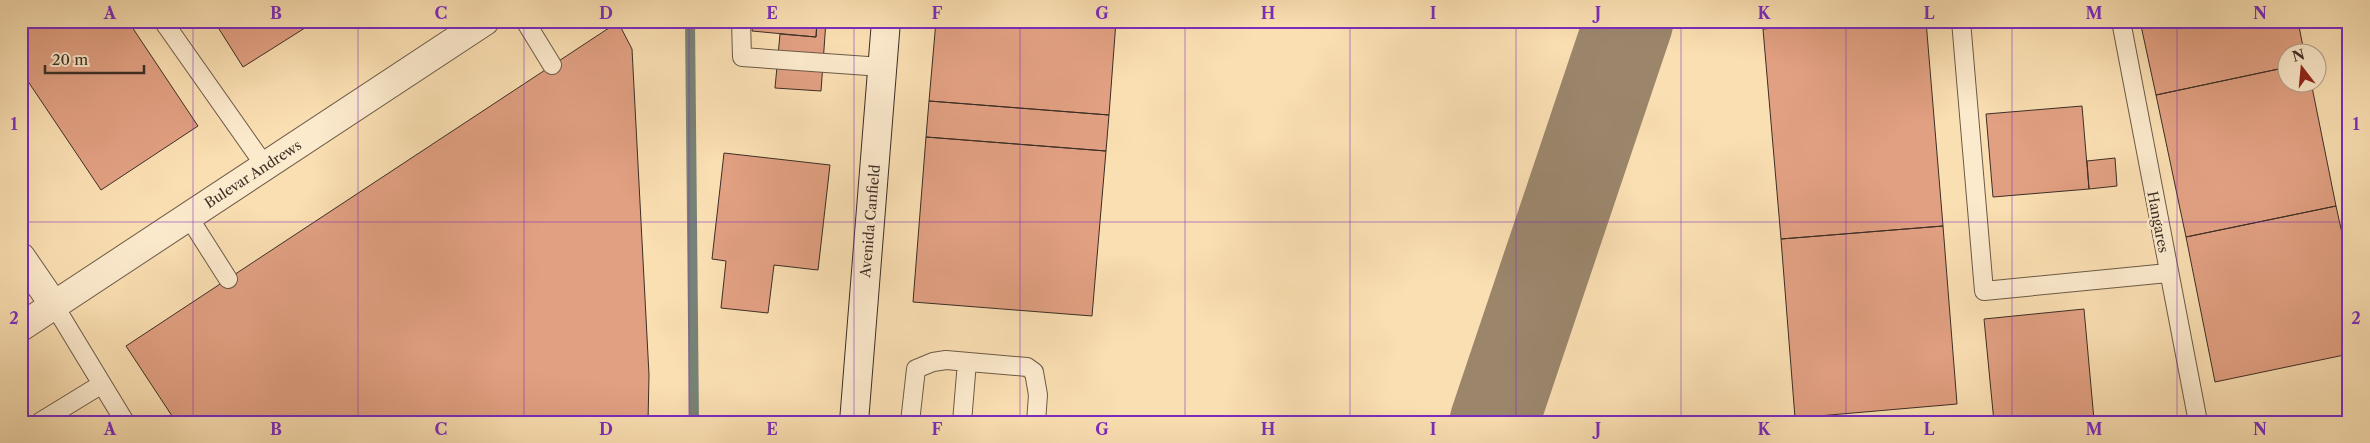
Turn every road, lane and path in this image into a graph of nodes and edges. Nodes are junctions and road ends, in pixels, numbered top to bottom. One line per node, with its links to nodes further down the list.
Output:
1 (163, 21): 10 (lane)
2 (485, 21): 10 (street, Bulevar Andrews)
3 (525, 21): 8 (lane)
4 (741, 21): 9 (lane)
5 (886, 21): 9 (street, Avenida Canfield)
6 (1961, 21): 13 (lane)
7 (2120, 21): 13 (lane, Hangares)
8 (552, 65)
9 (882, 67): 21 (street, Avenida Canfield)
10 (265, 166): 11 (street, Bulevar Andrews)
11 (188, 216): 14 (lane); 15 (street, Bulevar Andrews)
12 (21, 257): 15 (street)
13 (2168, 273): 25 (lane, Hangares)
14 (228, 279)
15 (54, 305): 16 (street, Bulevar Andrews); 18 (lane)
16 (21, 326)
17 (967, 362): 22 (lane); 23 (lane); 24 (lane)
18 (102, 384): 19 (lane); 20 (lane)
19 (40, 422)
20 (125, 422)
21 (854, 422)
22 (910, 422)
23 (962, 422)
24 (1036, 422)
25 (2198, 422)

